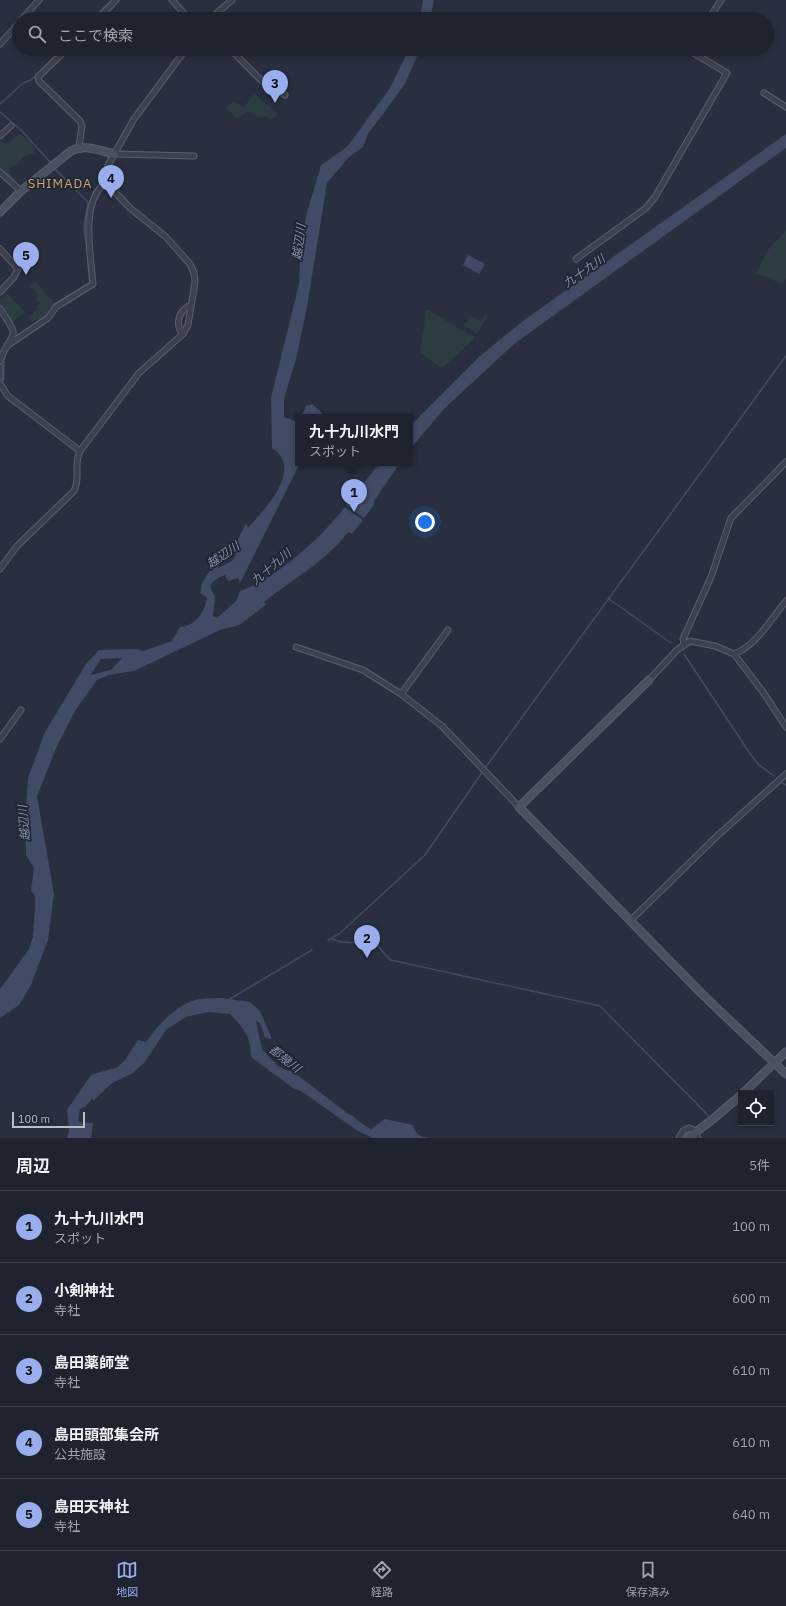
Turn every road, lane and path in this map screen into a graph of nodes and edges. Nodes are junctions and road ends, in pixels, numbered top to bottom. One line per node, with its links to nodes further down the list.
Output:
1 (39, 0): 6 (street)
2 (116, 0): 7 (street)
3 (172, 0): 8 (street)
4 (232, 0): 9 (street)
5 (721, 0): 10 (street)
6 (28, 12)
7 (105, 12)
8 (183, 12)
9 (218, 12)
10 (713, 12)
11 (12, 30): 12 (street)
12 (0, 44)
13 (60, 56): 22 (street)
14 (181, 56): 23 (street)
15 (237, 56): 18 (street)
16 (698, 56): 30 (street)
17 (764, 93): 19 (street)
18 (285, 95)
19 (786, 107)
20 (11, 126): 21 (street)
21 (0, 136)
22 (79, 147): 23 (street); 27 (street)
23 (114, 154): 24 (street); 26 (street)
24 (194, 156)
25 (0, 172): 27 (street)
26 (107, 182): 32 (street); 35 (street)
27 (21, 191): 28 (street)
28 (0, 212)
29 (0, 249): 31 (street)
30 (576, 259)
31 (0, 292)
32 (191, 305): 34 (street); 34 (street)
33 (0, 309): 35 (street)
34 (183, 334): 40 (street)
35 (8, 345): 36 (street)
36 (0, 361)
37 (0, 366): 38 (street)
38 (0, 377)
39 (0, 384): 40 (street)
40 (80, 451): 42 (street)
41 (786, 462): 45 (street)
42 (0, 569)
43 (786, 602): 47 (street)
44 (448, 630): 49 (street)
45 (684, 644): 47 (street); 48 (street)
46 (296, 647): 49 (street)
47 (734, 654): 51 (street)
48 (649, 680): 54 (street)
49 (400, 694): 54 (street)
50 (21, 710): 52 (street)
51 (786, 727)
52 (0, 739)
53 (786, 774): 55 (street)
54 (519, 807): 55 (street)
55 (630, 921): 57 (street)
56 (786, 1052): 57 (street)
57 (774, 1063): 58 (street); 59 (street)
58 (786, 1074)
59 (746, 1090)
60 (738, 1098): 61 (street)
61 (697, 1136): 62 (street); 63 (street)
62 (679, 1138)
63 (688, 1138)

